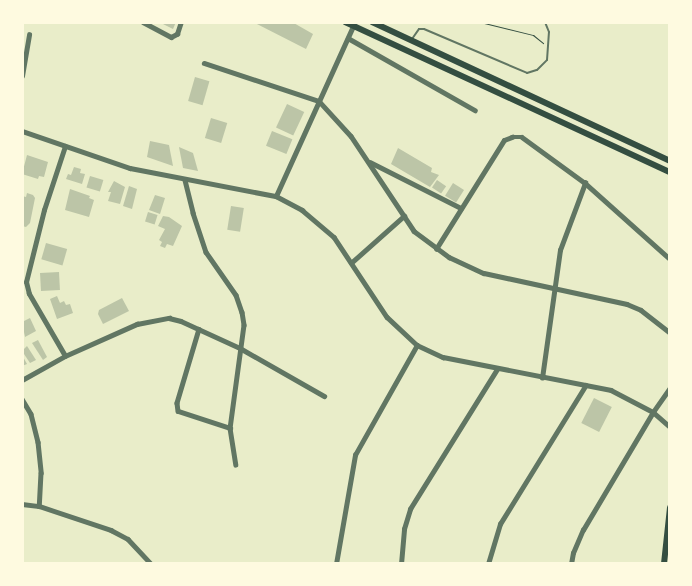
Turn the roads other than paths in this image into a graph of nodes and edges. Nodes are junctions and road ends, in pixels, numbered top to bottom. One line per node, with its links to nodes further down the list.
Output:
1 (143, 22): 2 (street)
2 (181, 22)
3 (345, 22): 6 (main road)
4 (372, 22): 9 (main road)
5 (544, 22): 9 (lane)
6 (353, 26): 8 (street); 18 (main road)
7 (29, 36): 11 (street)
8 (348, 38): 12 (street); 13 (street)
9 (411, 41): 16 (main road)
10 (204, 63): 12 (street)
11 (22, 76)
12 (319, 101): 17 (street); 21 (street)
13 (475, 110)
14 (22, 131): 15 (street)
15 (65, 146): 19 (street); 32 (street)
16 (670, 161)
17 (370, 162): 22 (street); 23 (street)
18 (670, 172)
19 (185, 180): 21 (street); 31 (street)
20 (585, 183): 22 (street); 25 (street); 27 (street)
21 (276, 196): 26 (street)
22 (461, 208): 24 (street)
23 (404, 216): 24 (street); 26 (street)
24 (436, 249): 27 (street)
25 (670, 259)
26 (351, 263): 30 (street)
27 (554, 289): 29 (street); 34 (street)
28 (200, 329): 31 (street); 32 (street); 42 (street)
29 (670, 333)
30 (417, 345): 33 (street); 48 (street)
31 (240, 348): 38 (street); 42 (street)
32 (65, 356): 35 (street)
33 (497, 368): 34 (street); 49 (street)
34 (542, 378): 36 (street)
35 (22, 380)
36 (586, 385): 40 (street); 50 (street)
37 (670, 388): 40 (street)
38 (324, 396)
39 (22, 399): 45 (street)
40 (653, 412): 41 (street); 51 (street)
41 (670, 427)
42 (230, 428): 43 (street)
43 (236, 465)
44 (22, 504): 45 (street)
45 (39, 506): 47 (street)
46 (670, 508): 52 (main road)
47 (151, 564)
48 (336, 564)
49 (401, 564)
50 (488, 564)
51 (571, 564)
52 (664, 564)

